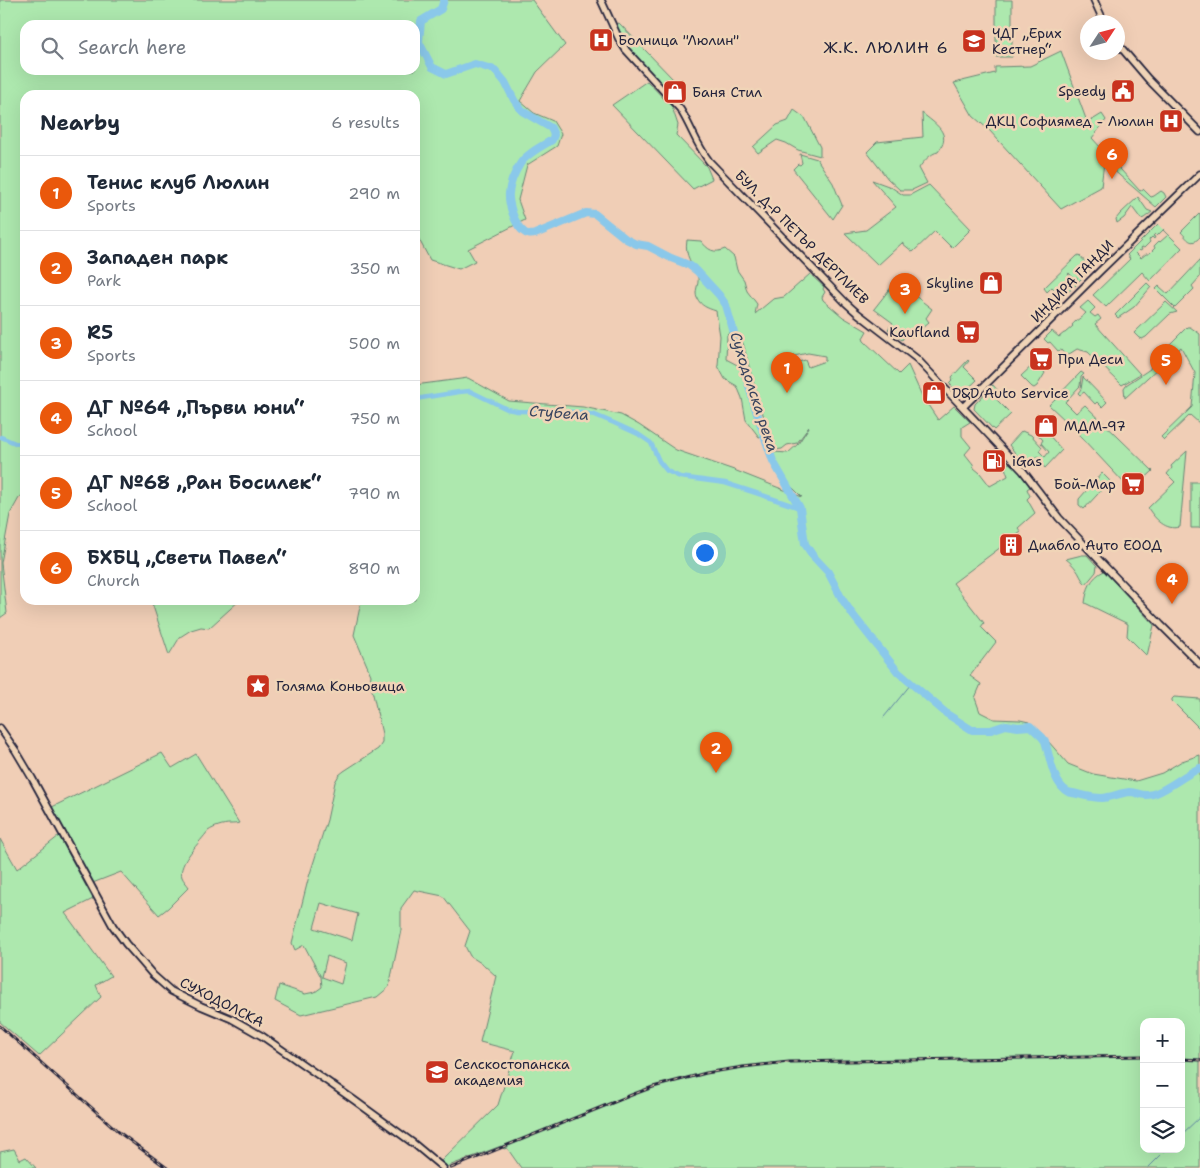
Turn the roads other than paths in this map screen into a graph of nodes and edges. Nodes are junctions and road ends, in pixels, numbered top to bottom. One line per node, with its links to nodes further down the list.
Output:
1 (601, 0): 7 (street, БУЛ. Д-Р ПЕТЪР ДЕРТЛИЕВ)
2 (1094, 0): 3 (street)
3 (1101, 15)
4 (1125, 52): 5 (street)
5 (1200, 132)
6 (1200, 174): 7 (street, ИНДИРА ГАНДИ)
7 (963, 407): 8 (street, БУЛ. Д-Р ПЕТЪР ДЕРТЛИЕВ)
8 (1200, 664)
9 (0, 728): 10 (street, СУХОДОЛСКА)
10 (443, 1168)

